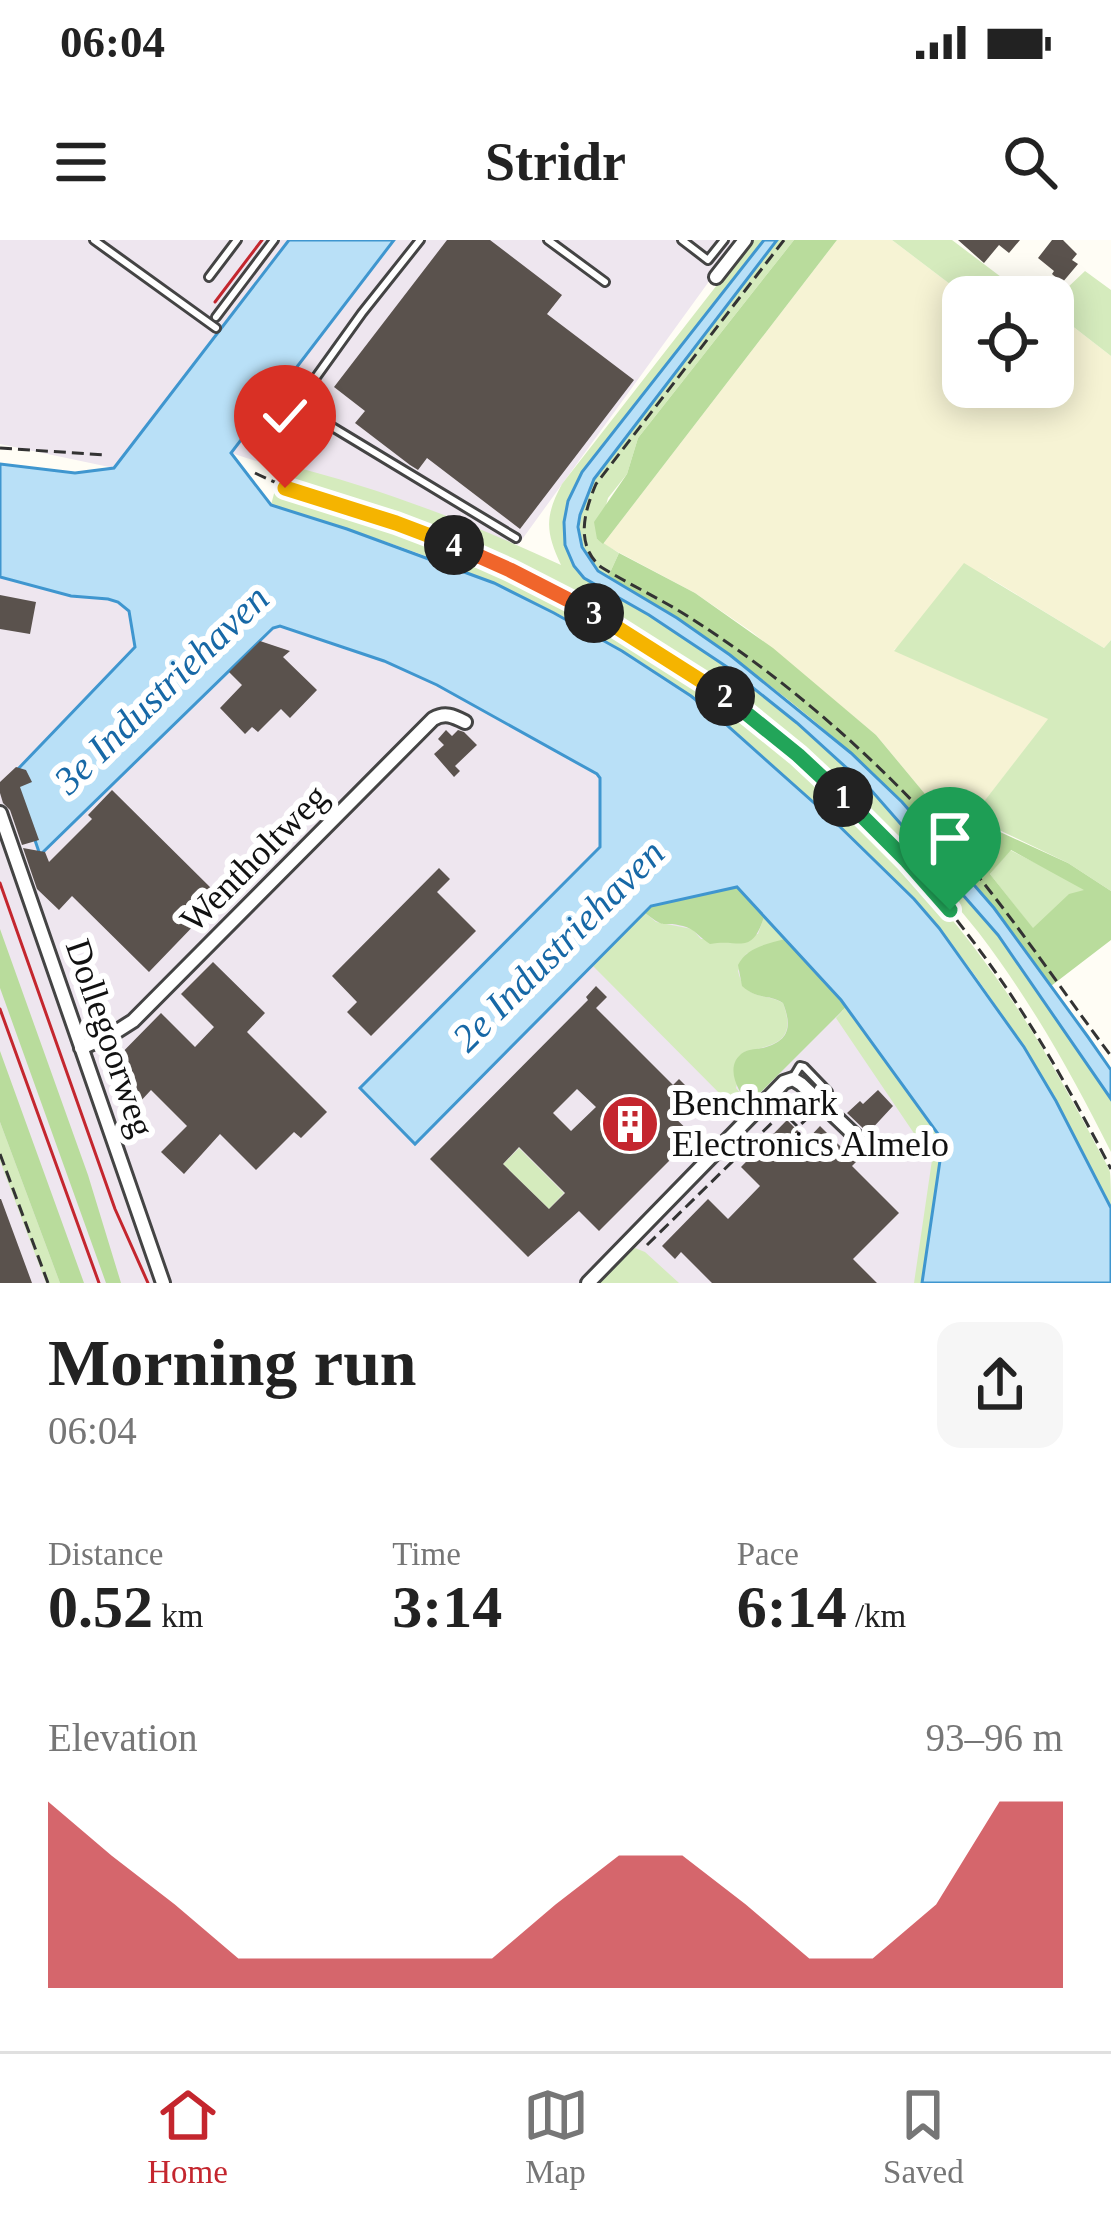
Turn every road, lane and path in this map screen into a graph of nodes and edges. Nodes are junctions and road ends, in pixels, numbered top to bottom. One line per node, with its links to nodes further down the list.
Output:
1 (94, 240): 14 (lane)
2 (237, 240): 10 (lane)
3 (274, 240): 13 (lane)
4 (420, 240): 18 (lane)
5 (548, 240): 12 (lane)
6 (682, 240): 7 (lane)
7 (724, 240)
8 (745, 240): 11 (street)
9 (784, 240): 22 (path)
10 (209, 277)
11 (716, 277)
12 (604, 282)
13 (216, 317)
14 (216, 328)
15 (0, 448): 16 (path)
16 (106, 455)
17 (255, 473): 26 (path)
18 (516, 538)
19 (465, 722): 21 (street, Wentholtweg)
20 (0, 813): 21 (street, Dollegoorweg)
21 (81, 1048): 29 (street, Dollegoorweg)
22 (1111, 1056)
23 (825, 1098): 24 (street); 27 (path); 30 (street)
24 (866, 1146)
25 (0, 1154): 28 (path)
26 (1111, 1169)
27 (647, 1245)
28 (47, 1283)
29 (163, 1283)
30 (588, 1283)

